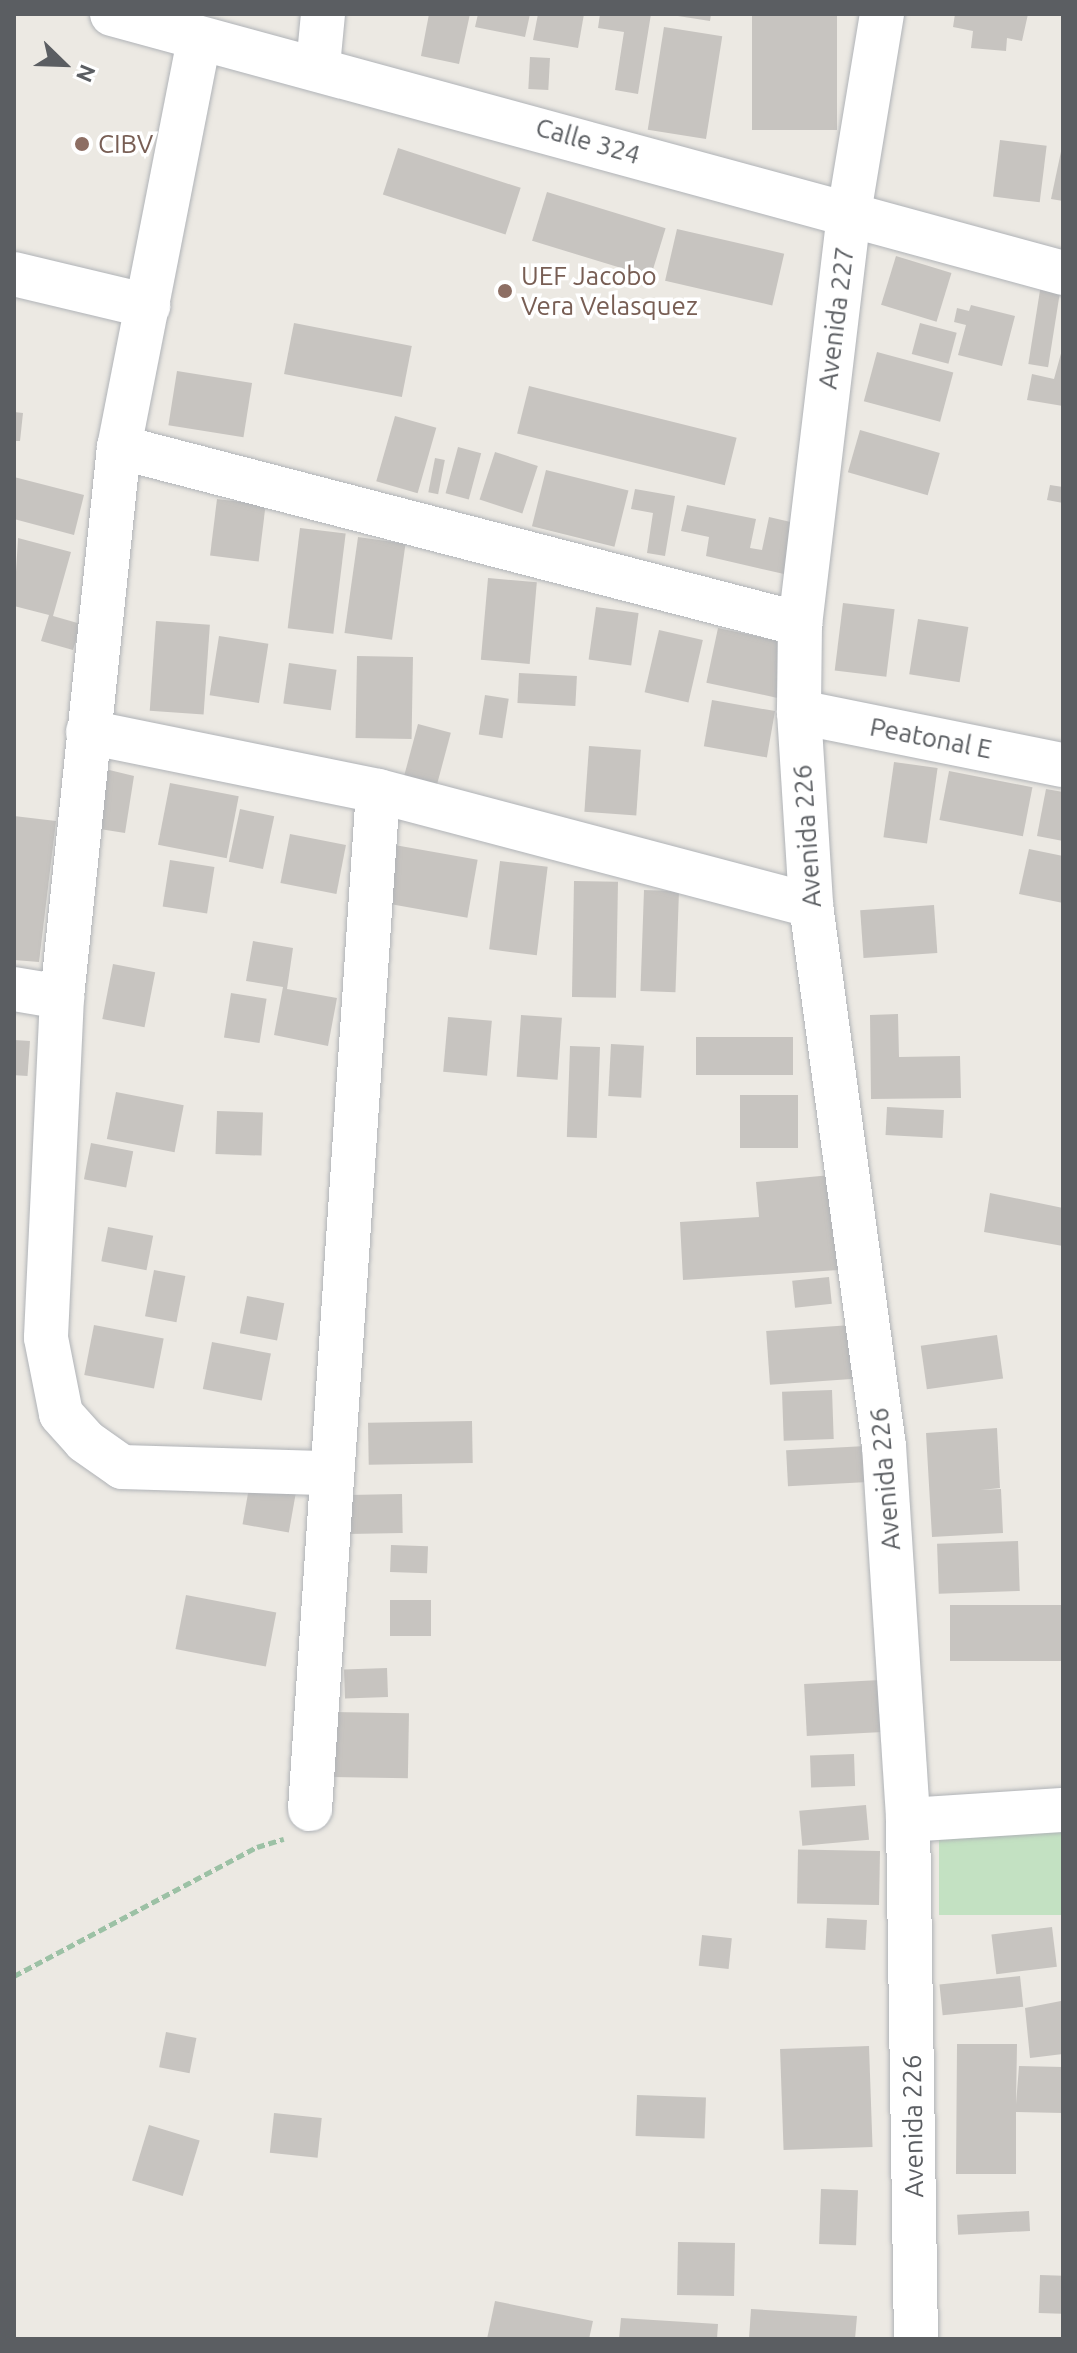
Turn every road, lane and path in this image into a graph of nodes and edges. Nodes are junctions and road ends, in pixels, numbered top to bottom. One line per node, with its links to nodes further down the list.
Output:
1 (112, 14): 4 (street, Calle 324)
2 (323, 14): 5 (street)
3 (882, 14): 6 (street, Avenida 227)
4 (199, 40): 5 (street, Calle 324); 9 (street)
5 (318, 66): 6 (street, Calle 324)
6 (849, 214): 7 (street, Calle 324); 11 (street, Avenida 227)
7 (1063, 273)
8 (14, 274): 9 (street)
9 (148, 306): 10 (street)
10 (119, 447): 11 (street); 13 (street)
11 (800, 624): 12 (street, Avenida 226)
12 (799, 712): 14 (street, Peatonal E); 16 (street, Avenida 226)
13 (88, 732): 15 (street); 18 (street)
14 (1063, 765)
15 (378, 791): 16 (street); 19 (street)
16 (811, 905): 22 (street, Avenida 226)
17 (14, 989): 18 (street)
18 (62, 997): 19 (street)
19 (330, 1473): 20 (street)
20 (310, 1809): 23 (path)
21 (1063, 1810): 22 (street)
22 (908, 1820): 24 (street, Avenida 226)
23 (14, 1976)
24 (916, 2339)

